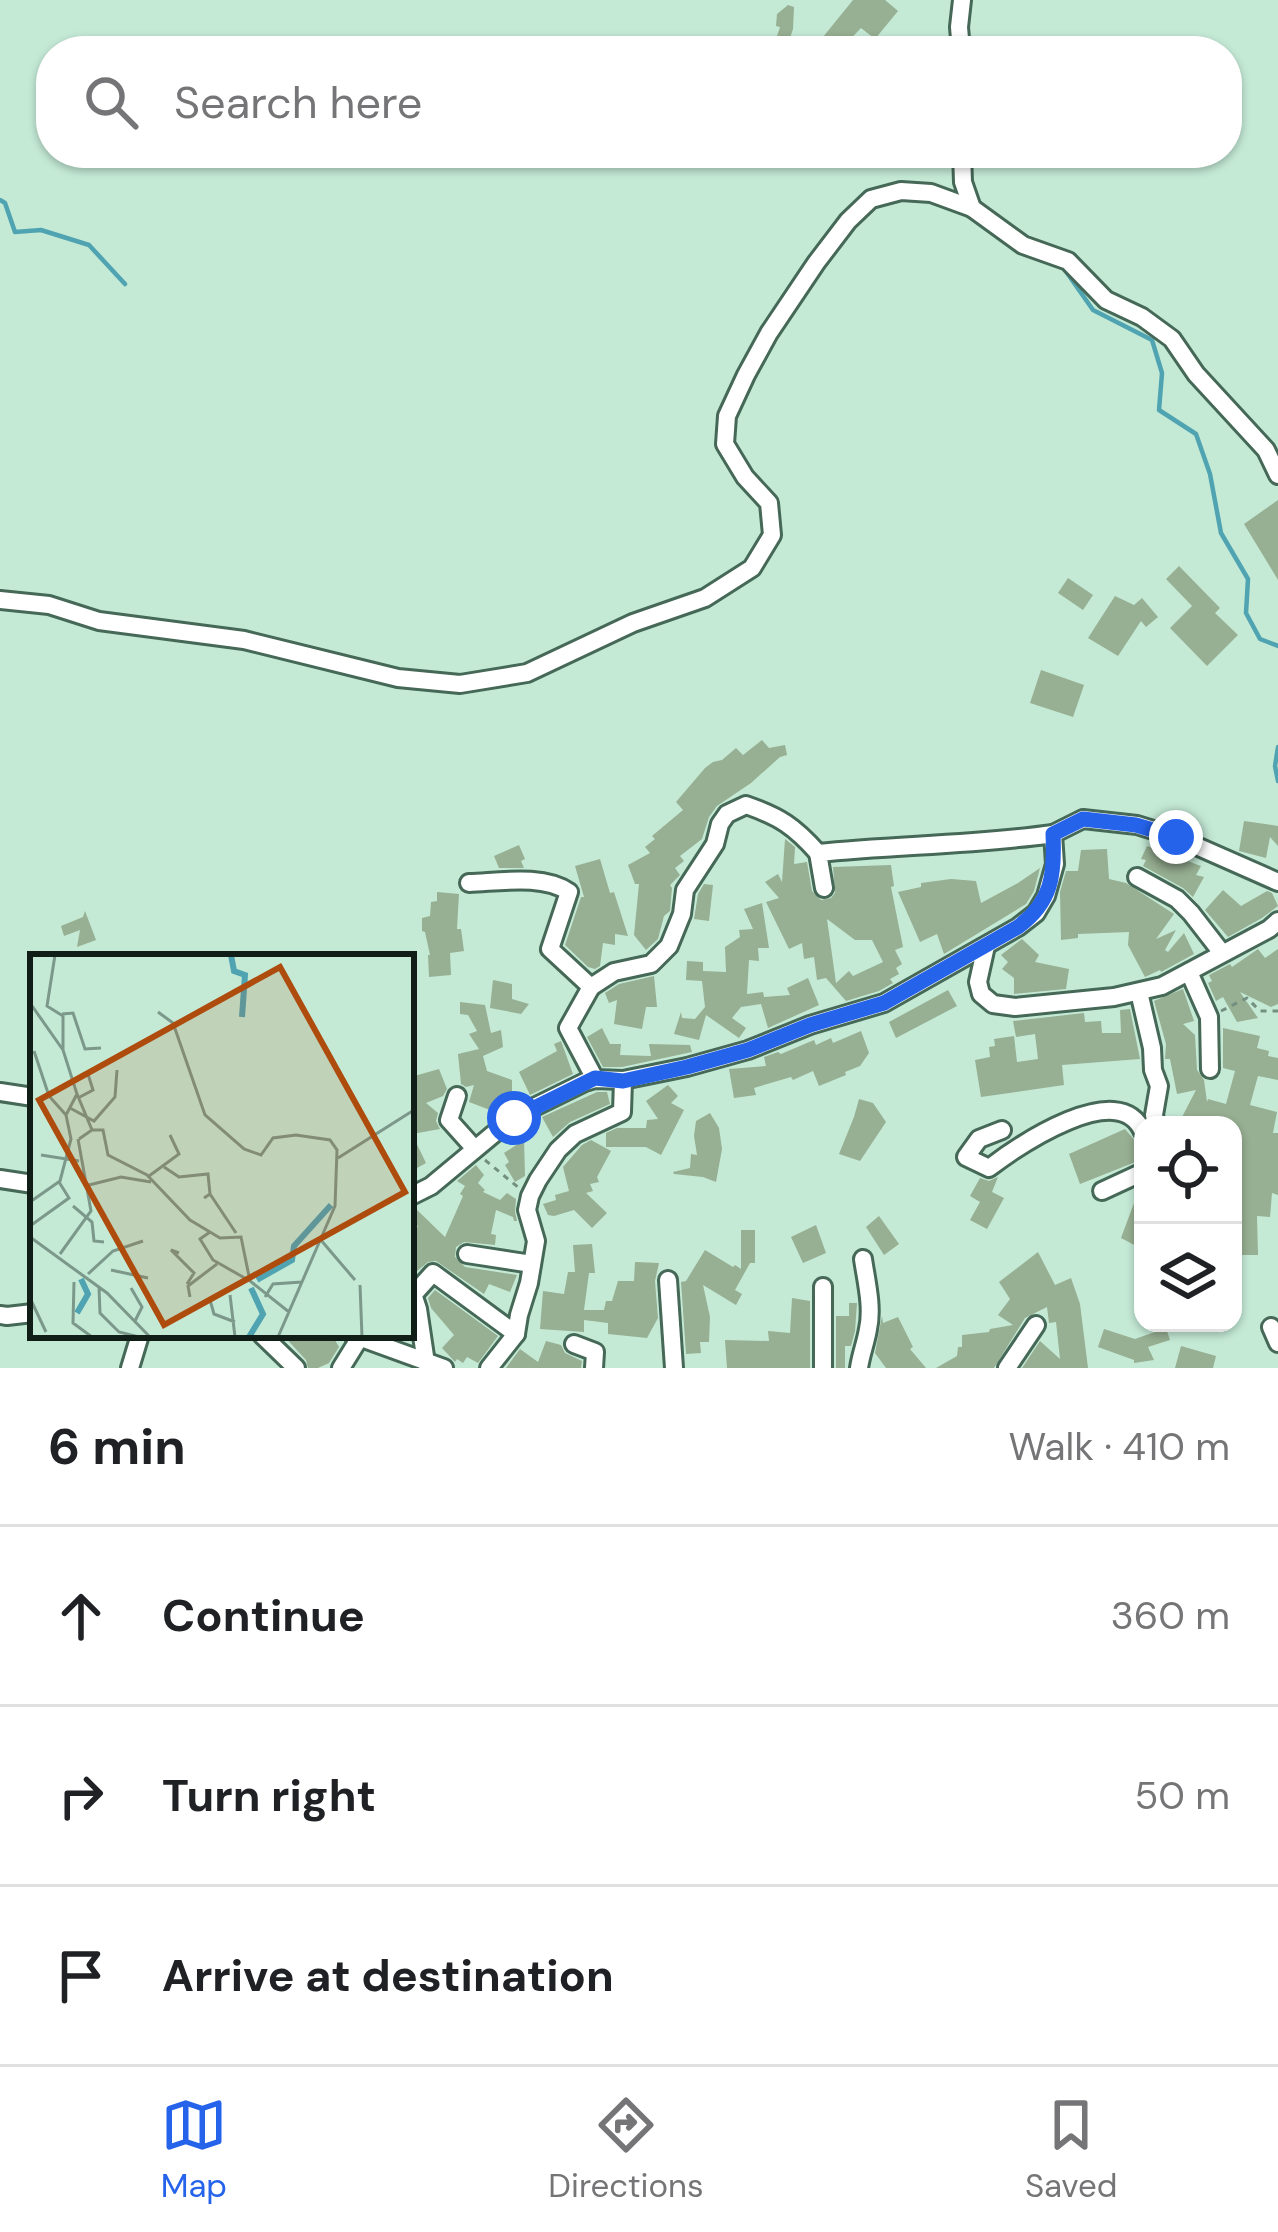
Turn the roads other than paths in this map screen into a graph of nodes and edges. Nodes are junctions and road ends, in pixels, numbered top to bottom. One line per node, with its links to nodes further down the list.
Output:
1 (962, 0): 2 (street)
2 (959, 36)
3 (963, 168): 4 (street)
4 (972, 208): 5 (street); 6 (street)
5 (1278, 475)
6 (0, 601)
7 (1053, 834): 8 (street); 10 (street); 14 (street)
8 (818, 853): 12 (street); 16 (street)
9 (1137, 877): 15 (street)
10 (1278, 882)
11 (469, 883): 19 (street)
12 (824, 888)
13 (1278, 921): 15 (street)
14 (986, 946): 20 (street); 23 (street)
15 (1222, 953): 18 (street)
16 (651, 964): 17 (street); 19 (street)
17 (670, 969)
18 (1189, 972): 20 (street); 21 (street)
19 (591, 987): 22 (street)
20 (1139, 992): 27 (street)
21 (1210, 1069)
22 (595, 1078): 23 (street); 30 (street)
23 (623, 1081): 38 (street)
24 (0, 1092): 25 (street)
25 (30, 1096)
26 (457, 1096): 30 (street)
27 (1154, 1116)
28 (1134, 1118): 29 (street)
29 (1003, 1130)
30 (475, 1149): 35 (street)
31 (1134, 1176): 34 (street)
32 (0, 1179): 33 (street)
33 (30, 1184)
34 (1102, 1191)
35 (414, 1194)
36 (467, 1254): 38 (street)
37 (863, 1259): 60 (street)
38 (532, 1264): 46 (street)
39 (668, 1280): 58 (street)
40 (824, 1287): 59 (street)
41 (414, 1288): 46 (street)
42 (414, 1297): 52 (street)
43 (30, 1313): 44 (street)
44 (0, 1315)
45 (1036, 1325): 61 (street)
46 (516, 1334): 56 (street)
47 (139, 1338): 53 (street)
48 (265, 1338): 54 (street)
49 (356, 1338): 55 (street)
50 (359, 1338): 52 (street)
51 (574, 1343): 57 (street)
52 (435, 1366)
53 (130, 1368)
54 (296, 1368)
55 (341, 1368)
56 (489, 1368)
57 (594, 1368)
58 (674, 1368)
59 (823, 1368)
60 (859, 1368)
61 (1007, 1368)

